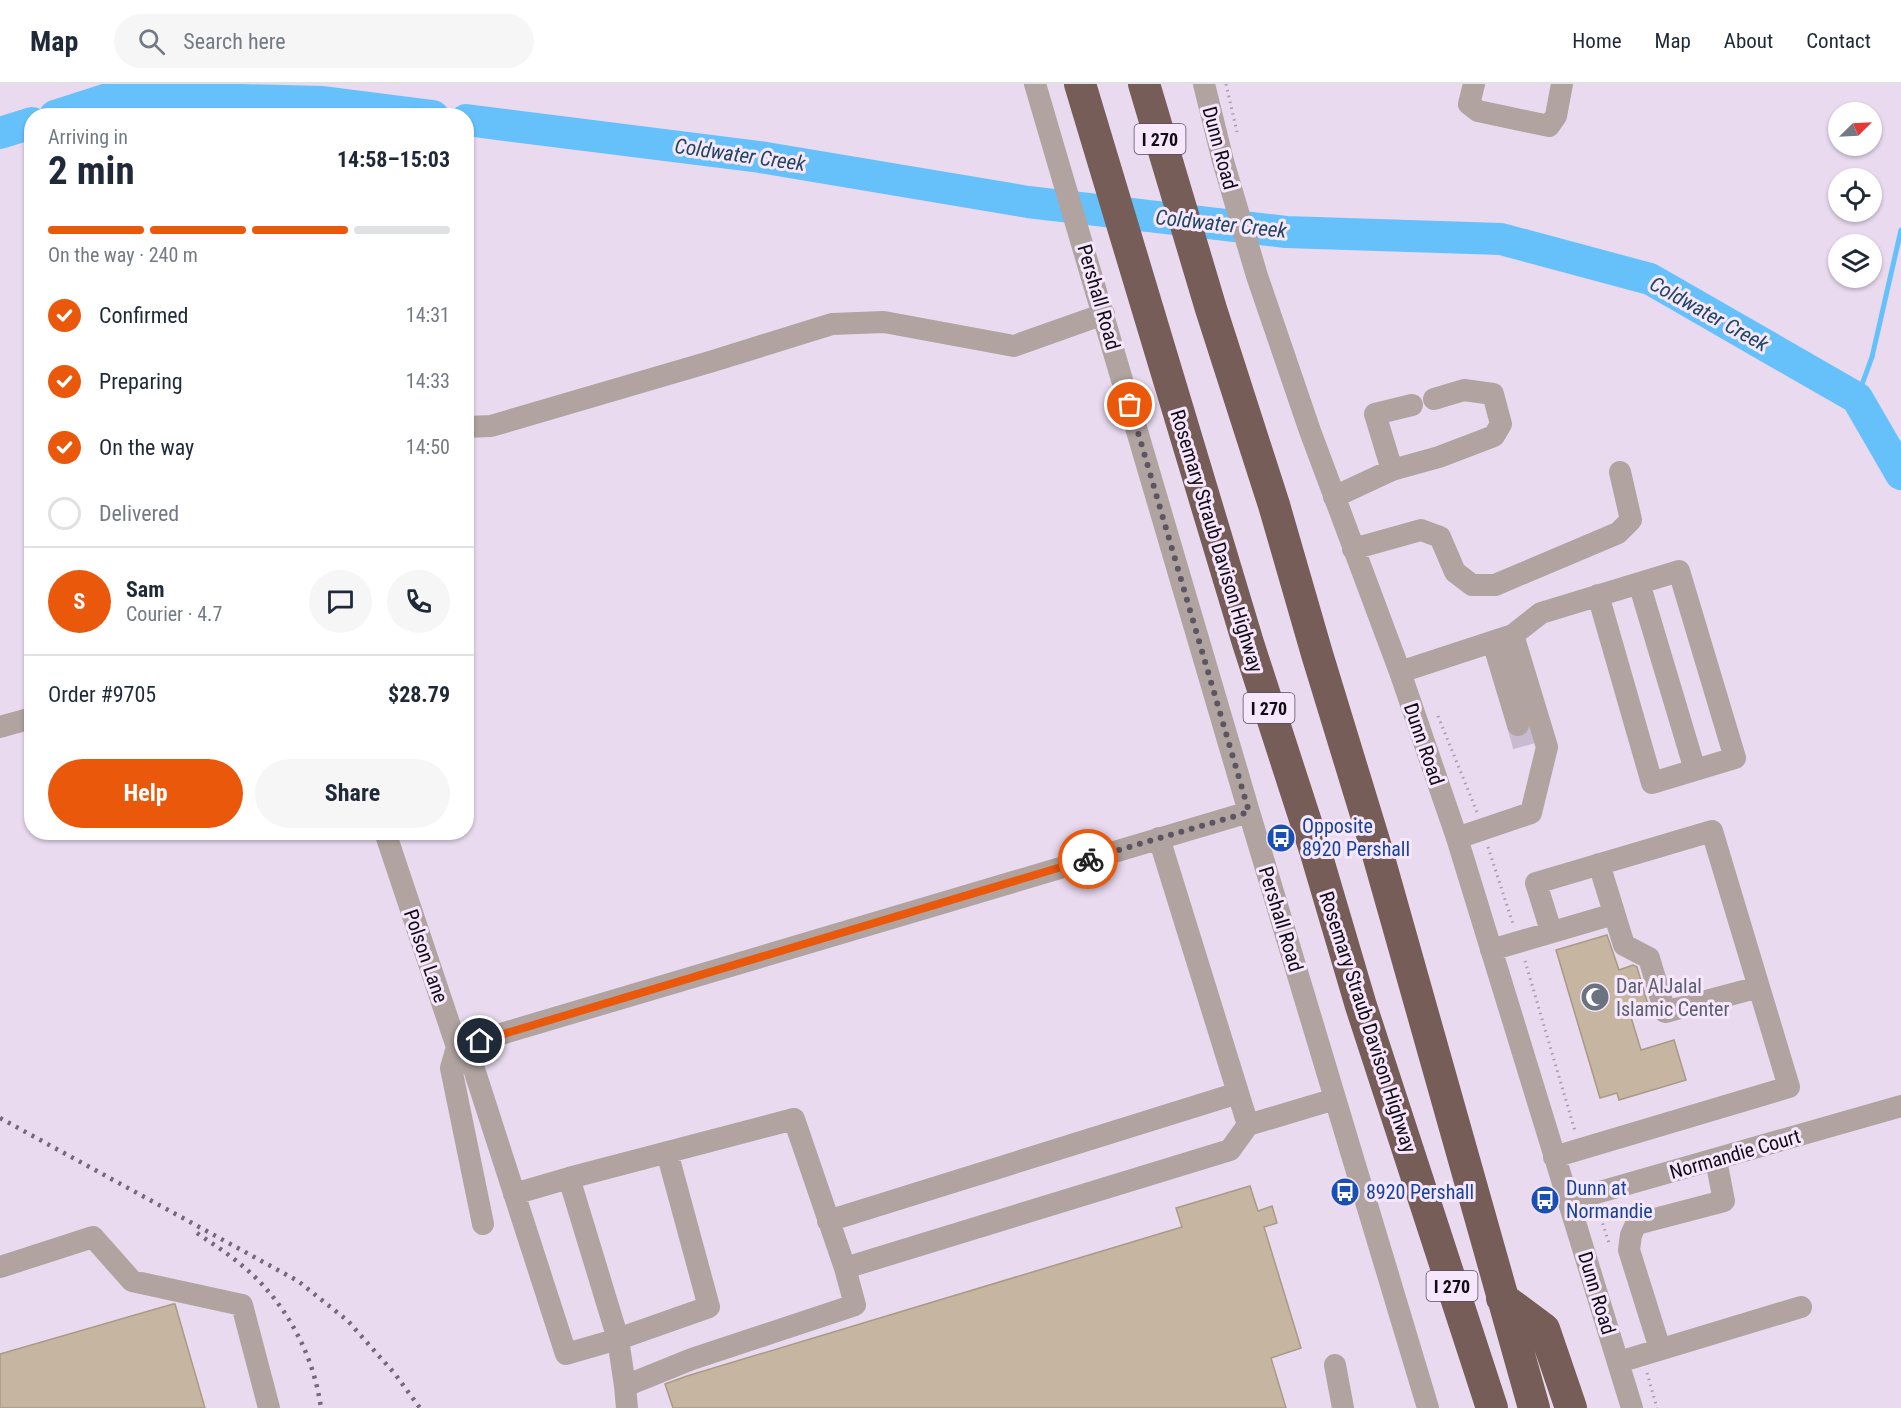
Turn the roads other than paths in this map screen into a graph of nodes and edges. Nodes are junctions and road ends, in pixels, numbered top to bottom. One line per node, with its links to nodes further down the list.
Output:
1 (1035, 84): 7 (street, Pershall Road)
2 (1080, 84): 55 (highway, Rosemary Straub Davison Highway / I 270)
3 (1144, 84): 45 (highway, I 270)
4 (1474, 84): 5 (street)
5 (1562, 84)
6 (1214, 85): 11 (street, Dunn Road)
7 (1104, 314): 8 (street); 21 (street, Pershall Road)
8 (474, 427)
9 (1392, 470): 9 (street); 11 (street)
10 (1620, 472): 12 (street)
11 (1334, 497): 12 (street, Dunn Road)
12 (1353, 549): 16 (street, Dunn Road)
13 (1639, 583): 14 (street); 20 (street); 20 (street)
14 (1598, 595): 15 (street); 20 (street)
15 (1503, 639): 16 (street); 18 (street); 23 (street)
16 (1400, 672): 23 (street, Dunn Road)
17 (24, 720): 19 (street)
18 (1518, 725)
19 (0, 727)
20 (1695, 770)
21 (1249, 812): 22 (street); 32 (street, Pershall Road)
22 (1159, 838): 30 (street); 31 (street)
23 (1457, 838): 28 (street, Dunn Road)
24 (388, 840): 30 (street, Polson Lane)
25 (1599, 864): 26 (street); 27 (street); 29 (street)
26 (1614, 914): 27 (street); 29 (street)
27 (1551, 931): 28 (street)
28 (1491, 950): 36 (street, Dunn Road)
29 (1759, 987): 36 (street)
30 (457, 1047): 39 (street); 42 (street)
31 (1238, 1093): 34 (street); 41 (street)
32 (1335, 1099): 34 (street); 54 (street, Pershall Road)
33 (1901, 1106): 37 (street, Normandie Court)
34 (1248, 1125): 44 (street)
35 (667, 1152): 38 (street); 41 (street); 47 (street)
36 (1554, 1157): 40 (street, Dunn Road)
37 (1716, 1160): 40 (street, Normandie Court); 48 (street)
38 (569, 1178): 39 (street); 47 (street)
39 (514, 1194): 47 (street)
40 (1568, 1201): 49 (street, Dunn Road)
41 (828, 1221): 44 (street)
42 (483, 1224)
43 (0, 1267): 52 (street)
44 (845, 1268): 51 (street)
45 (1502, 1298): 56 (highway, I 270); 57 (highway)
46 (1801, 1307): 48 (street)
47 (618, 1339): 51 (street)
48 (1660, 1349): 49 (street)
49 (1618, 1362): 58 (street, Dunn Road)
50 (1335, 1365): 53 (street)
51 (626, 1397)
52 (269, 1408)
53 (1343, 1408)
54 (1428, 1408)
55 (1492, 1408)
56 (1534, 1408)
57 (1571, 1408)
58 (1632, 1408)

